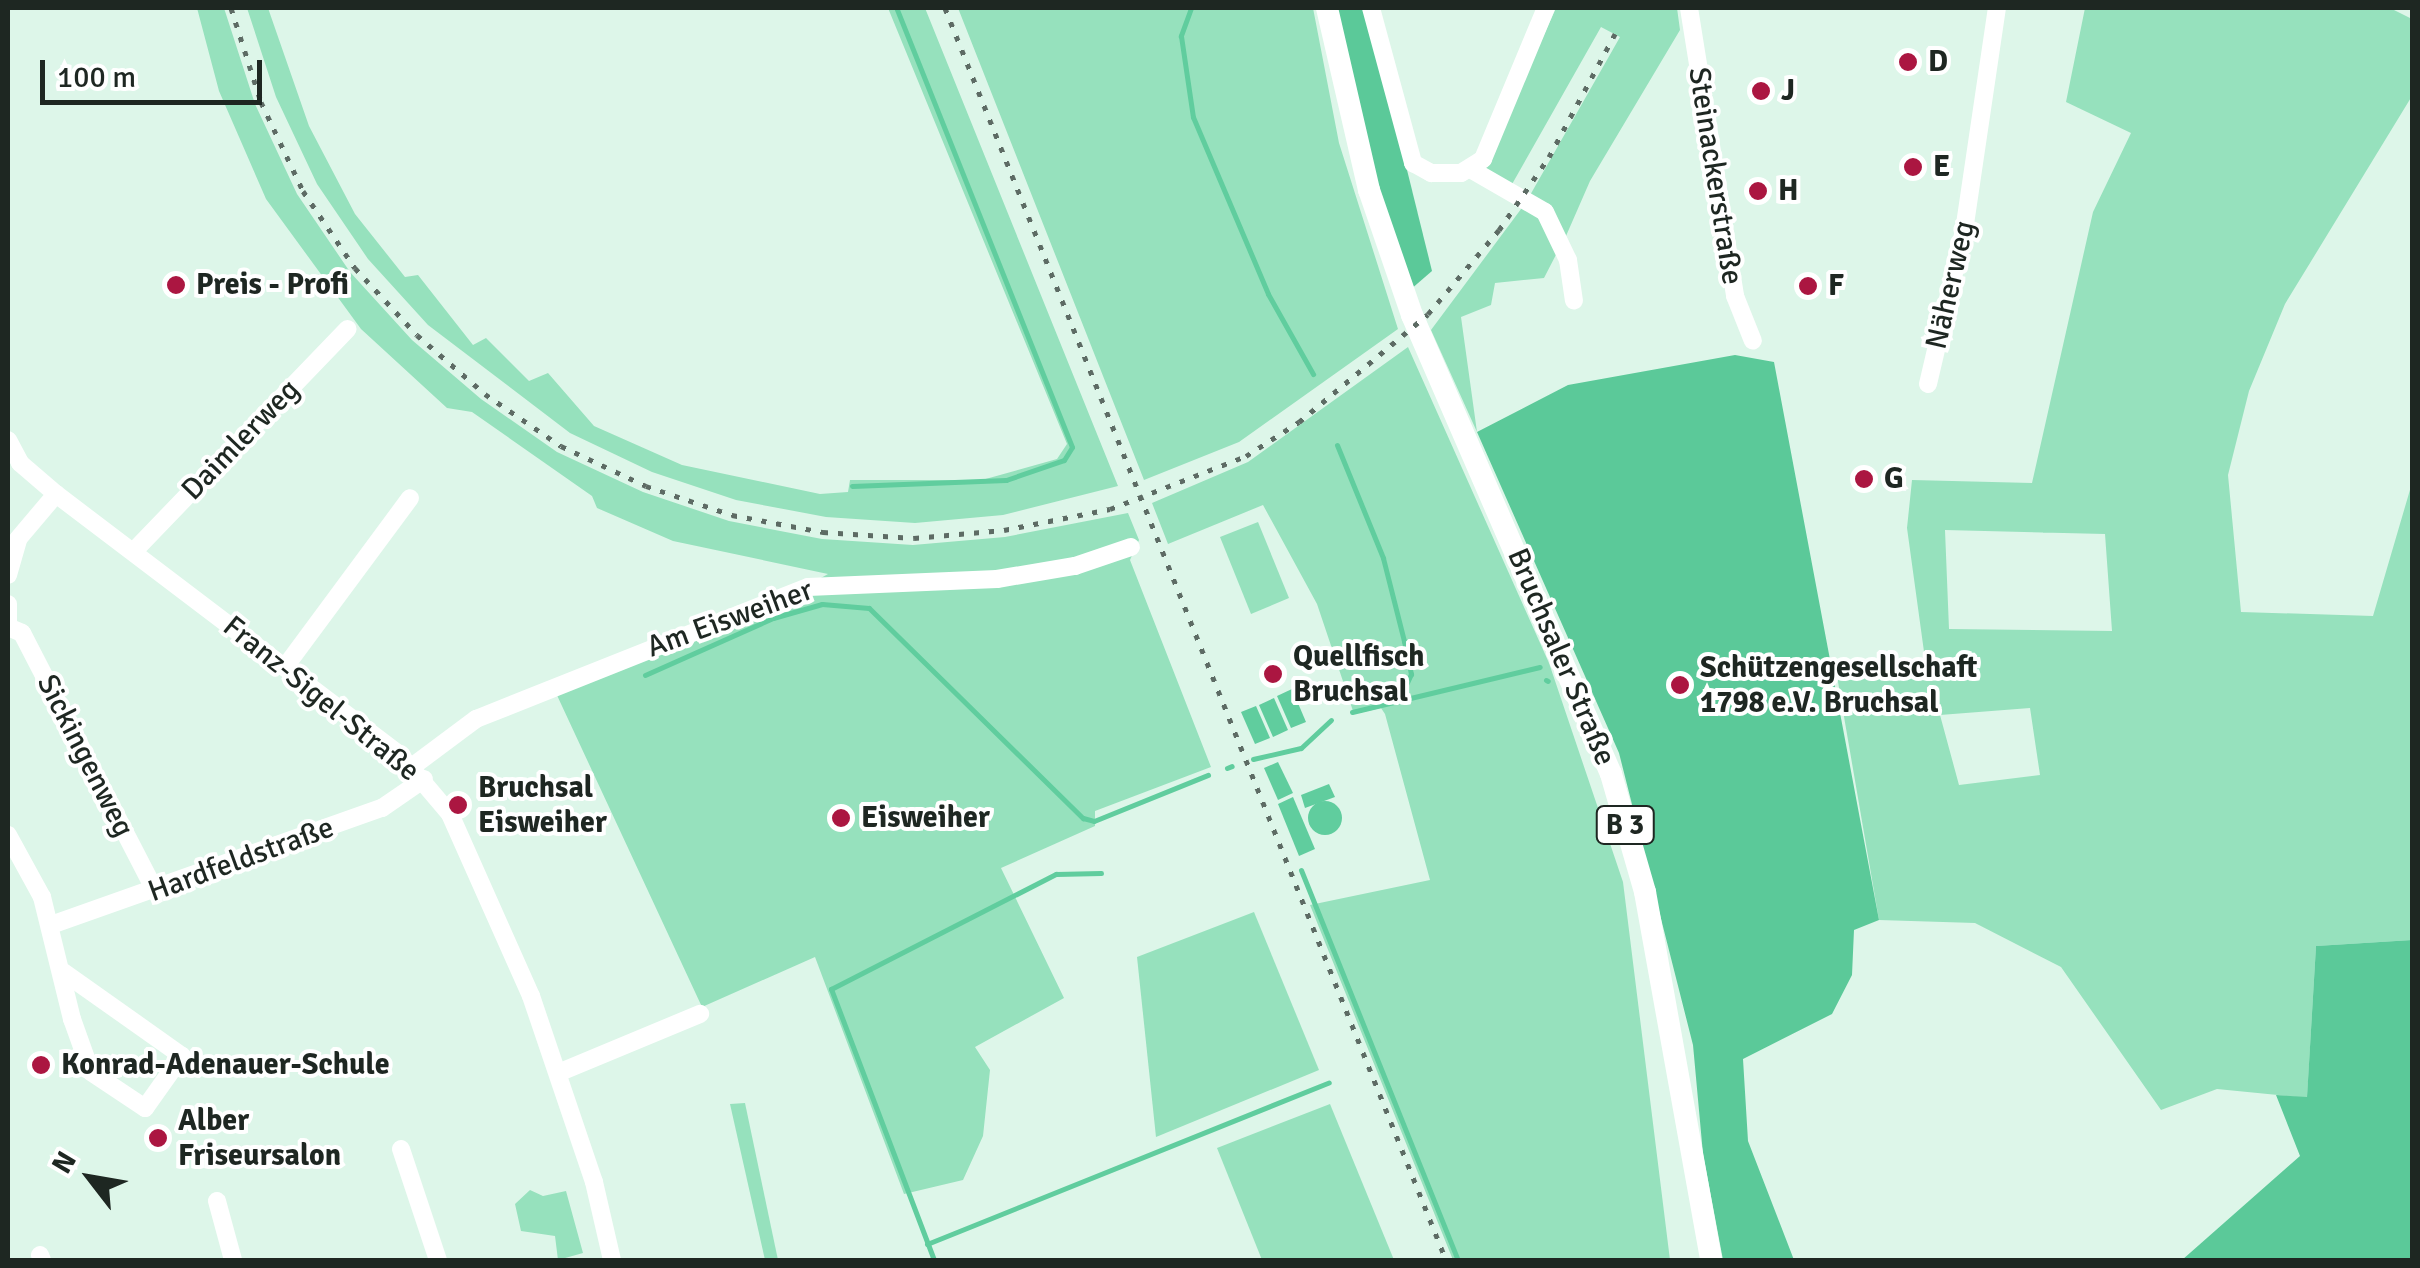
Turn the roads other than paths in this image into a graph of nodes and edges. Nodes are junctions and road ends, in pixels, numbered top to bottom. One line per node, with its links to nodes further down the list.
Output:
1 (1327, 8): 32 (main road, Bruchsaler Straße / B 3)
2 (1370, 8): 6 (street)
3 (1546, 8): 6 (street)
4 (1689, 8): 9 (street, Steinackerstraße)
5 (1997, 8): 10 (street, Näherweg)
6 (1472, 170): 7 (street)
7 (1574, 301)
8 (348, 329): 15 (street, Daimlerweg)
9 (1753, 341)
10 (1928, 384)
11 (8, 440): 12 (street, Franz-Sigel-Straße)
12 (56, 494): 15 (street, Franz-Sigel-Straße); 16 (street)
13 (410, 498): 19 (street)
14 (1131, 547): 20 (street, Am Eisweiher)
15 (134, 551): 19 (street, Franz-Sigel-Straße)
16 (8, 575)
17 (8, 604): 18 (street)
18 (8, 628): 22 (street, Sickingenweg)
19 (284, 667): 20 (street, Franz-Sigel-Straße)
20 (418, 772): 22 (street, Hardfeldstraße); 26 (street, Franz-Sigel-Straße)
21 (8, 834): 23 (street)
22 (156, 893): 23 (street, Hardfeldstraße)
23 (51, 926): 24 (street)
24 (62, 971): 24 (street)
25 (700, 1014): 26 (street)
26 (558, 1073): 31 (street, Franz-Sigel-Straße)
27 (401, 1148): 30 (street)
28 (216, 1201): 29 (street)
29 (233, 1260)
30 (438, 1260)
31 (612, 1260)
32 (1712, 1260)

